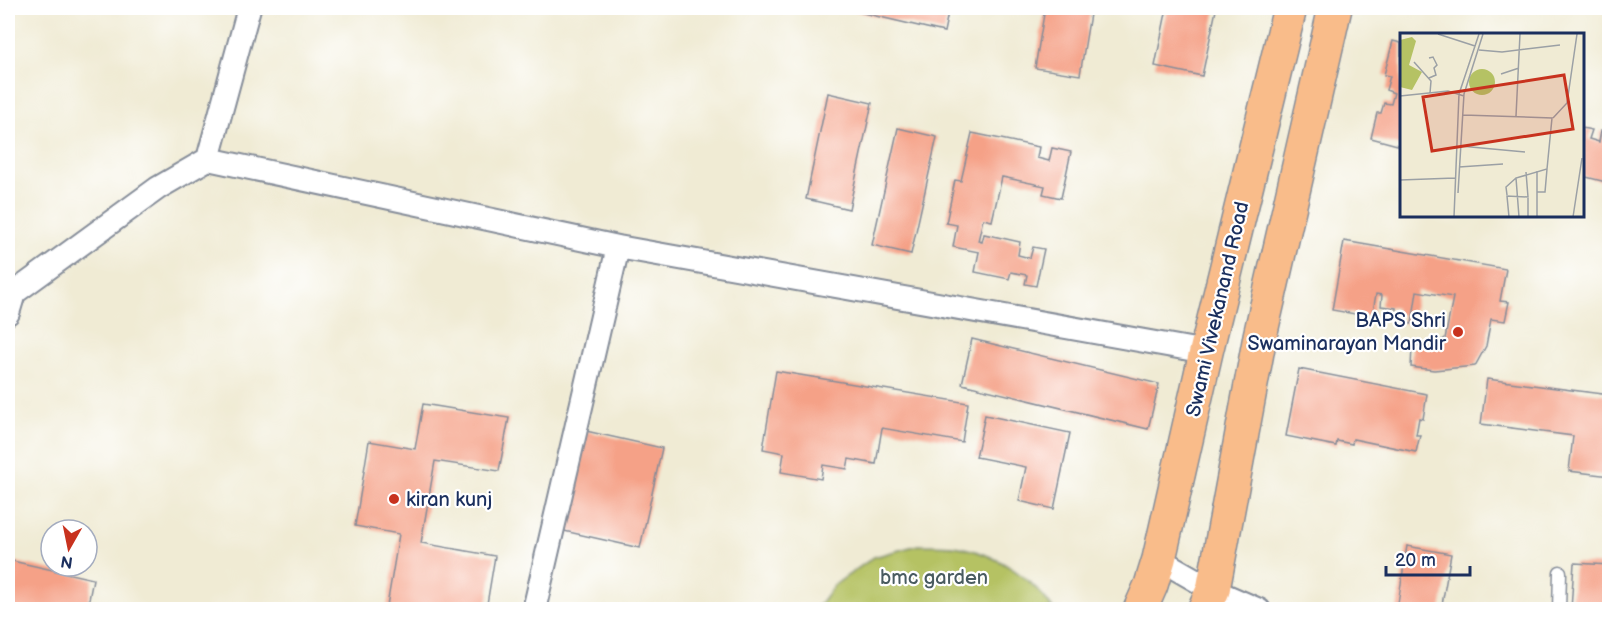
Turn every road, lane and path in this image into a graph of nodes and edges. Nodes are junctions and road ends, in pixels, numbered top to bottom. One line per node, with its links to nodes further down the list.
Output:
1 (249, 8): 4 (street)
2 (1290, 8): 7 (main road, Swami Vivekanand Road)
3 (1335, 8): 10 (main road)
4 (208, 159): 5 (street); 6 (street)
5 (618, 247): 7 (street); 11 (street)
6 (8, 313)
7 (1206, 352): 8 (main road, Swami Vivekanand Road)
8 (1159, 559): 10 (street); 12 (main road, Swami Vivekanand Road)
9 (1560, 572): 14 (lane)
10 (1208, 600): 13 (street)
11 (534, 609)
12 (1140, 609)
13 (1258, 609)
14 (1559, 609)

